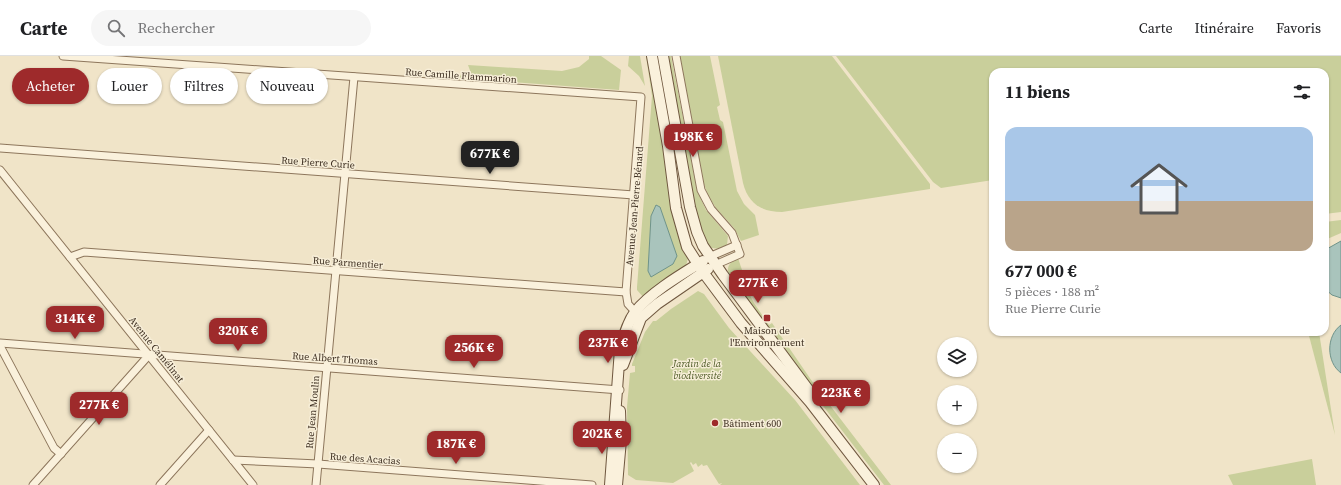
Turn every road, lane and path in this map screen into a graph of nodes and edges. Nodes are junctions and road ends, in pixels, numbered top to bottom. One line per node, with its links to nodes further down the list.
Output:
1 (63, 56): 5 (street, Rue Camille Flammarion)
2 (652, 56): 14 (main road)
3 (663, 56): 13 (main road)
4 (676, 56): 11 (street)
5 (354, 77): 6 (street, Rue Camille Flammarion); 9 (street, Rue Jean Moulin)
6 (641, 98): 10 (street, Avenue Jean-Pierre Bénard)
7 (0, 148): 9 (street, Rue Pierre Curie)
8 (0, 170): 12 (street, Avenue Camélinat)
9 (345, 174): 10 (street, Rue Pierre Curie); 15 (street, Rue Jean Moulin)
10 (634, 195): 16 (street, Avenue Jean-Pierre Bénard)
11 (737, 245): 13 (street); 13 (street)
12 (70, 257): 15 (street, Rue Parmentier); 19 (street, Avenue Camélinat)
13 (712, 261): 14 (main road); 34 (main road)
14 (700, 268): 17 (main road); 33 (main road)
15 (335, 271): 16 (street, Rue Parmentier); 20 (street, Rue Jean Moulin)
16 (626, 292): 17 (street, Avenue Jean-Pierre Bénard)
17 (638, 315): 21 (main road)
18 (0, 344): 19 (street, Rue Albert Thomas); 23 (street)
19 (149, 355): 20 (street, Rue Albert Thomas); 22 (street, Avenue Camélinat); 23 (street)
20 (326, 368): 21 (street, Rue Albert Thomas); 25 (street, Rue Jean Moulin)
21 (618, 390): 31 (main road); 32 (main road)
22 (209, 430): 24 (street, Avenue Camélinat); 27 (street)
23 (61, 454): 26 (street)
24 (233, 460): 25 (street, Rue des Acacias); 28 (street, Avenue Camélinat)
25 (318, 464): 29 (street, Rue Jean Moulin); 30 (street, Rue des Acacias)
26 (33, 485)
27 (160, 485)
28 (253, 485)
29 (316, 485)
30 (592, 485)
31 (610, 485)
32 (618, 485)
33 (874, 485)
34 (881, 485)

